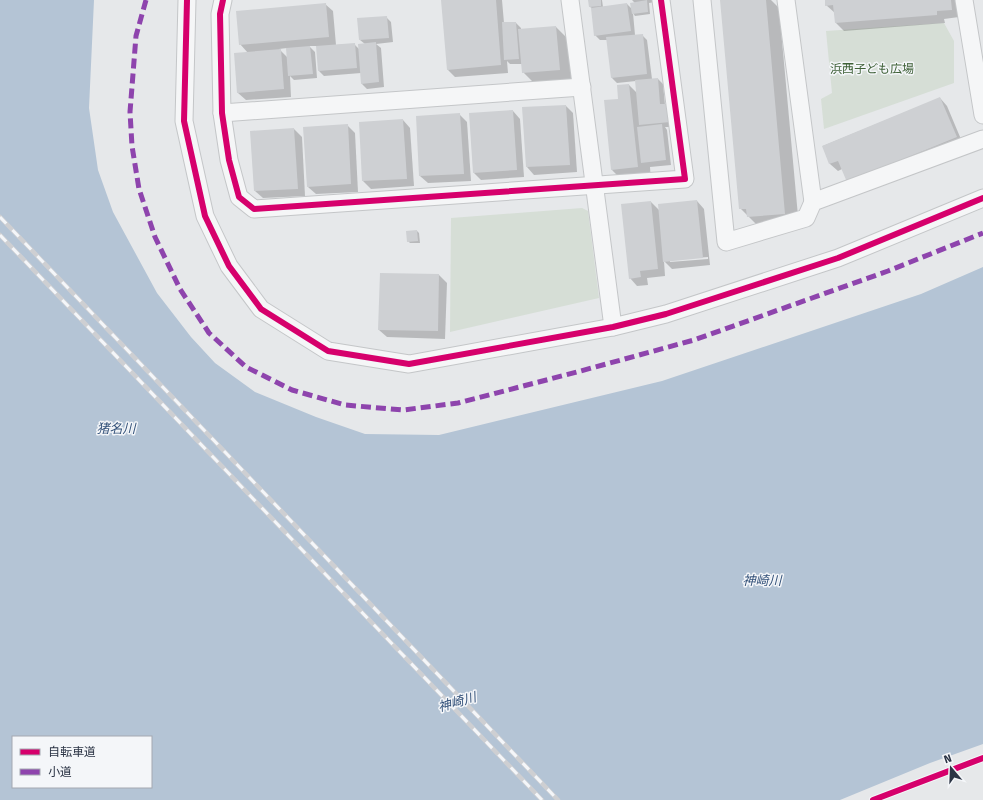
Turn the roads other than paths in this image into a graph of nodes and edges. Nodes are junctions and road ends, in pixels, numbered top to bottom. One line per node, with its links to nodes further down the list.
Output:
1 (186, 0): 16 (street)
2 (223, 0): 10 (street)
3 (570, 0): 9 (street)
4 (661, 0): 13 (street)
5 (702, 0): 15 (street)
6 (786, 0): 15 (street)
7 (964, 0): 8 (street)
8 (979, 72): 11 (street)
9 (582, 87): 10 (street); 13 (street)
10 (222, 113): 13 (street)
11 (983, 115)
12 (983, 139): 15 (street)
13 (594, 185): 16 (street)
14 (983, 198): 16 (street)
15 (813, 202)
16 (613, 327)

